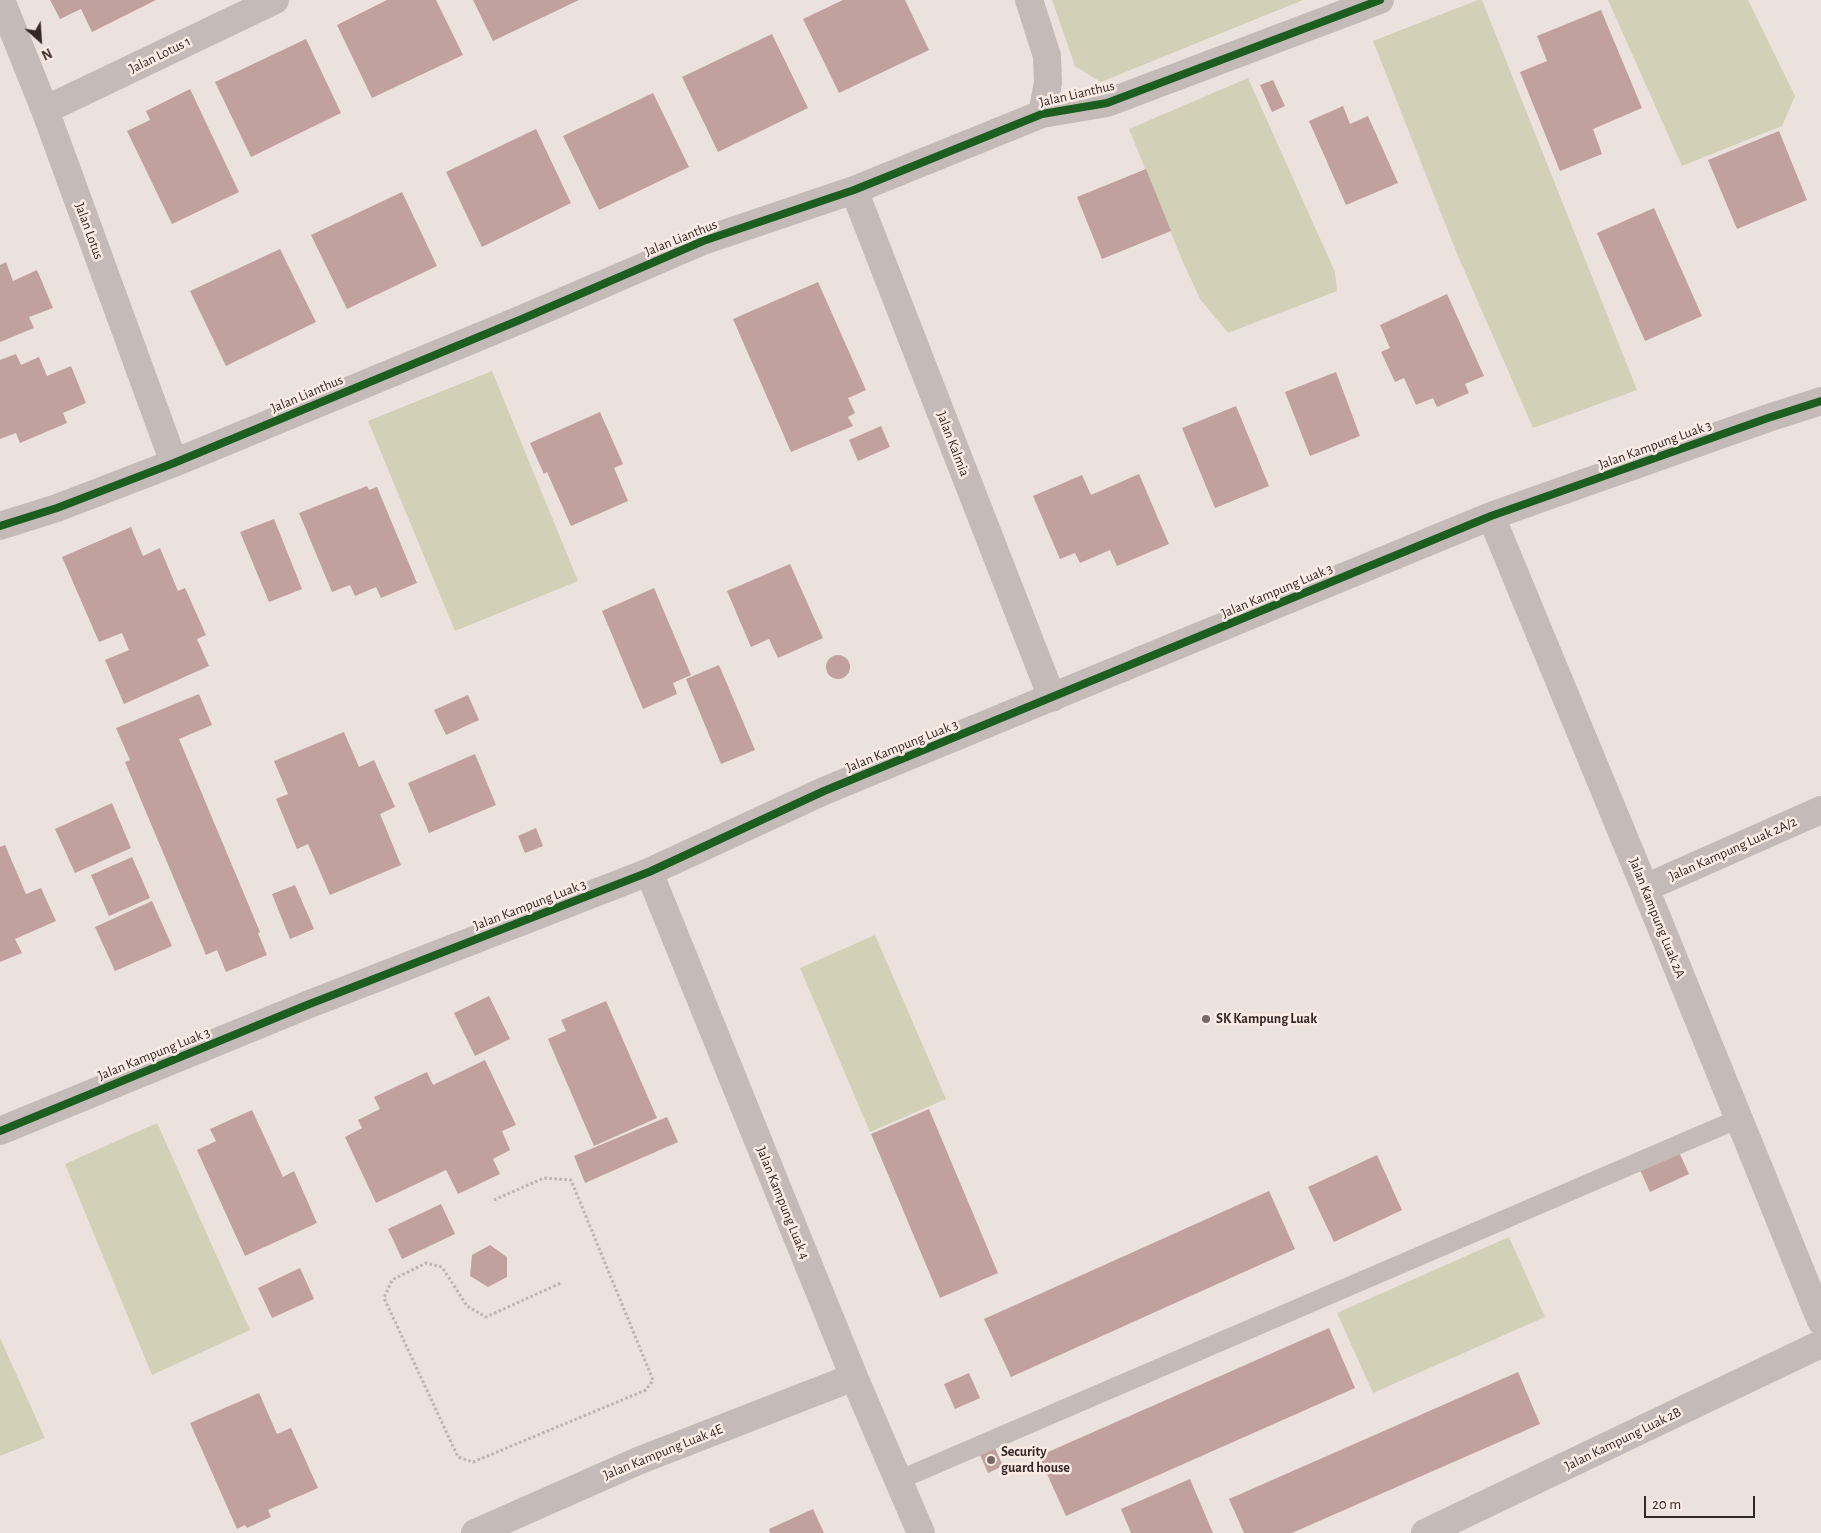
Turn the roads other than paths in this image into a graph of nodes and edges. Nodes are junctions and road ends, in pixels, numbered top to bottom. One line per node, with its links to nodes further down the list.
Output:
1 (1, 0): 5 (street, Jalan Lotus)
2 (275, 0): 5 (street, Jalan Lotus 1)
3 (1029, 0): 6 (street)
4 (1380, 0): 6 (street, Jalan Lianthus)
5 (45, 110): 9 (street, Jalan Lotus)
6 (1042, 114): 7 (street, Jalan Lianthus)
7 (854, 190): 9 (street, Jalan Lianthus); 12 (street, Jalan Kalmia)
8 (1821, 401): 10 (street, Jalan Kampung Luak 3)
9 (174, 463): 11 (street, Jalan Lianthus)
10 (1491, 516): 12 (street, Jalan Kampung Luak 3); 15 (street, Jalan Kampung Luak 2A)
11 (0, 526)
12 (1052, 698): 14 (street, Jalan Kampung Luak 3)
13 (1821, 810): 15 (street, Jalan Kampung Luak 2A/2)
14 (649, 872): 17 (street, Jalan Kampung Luak 3); 20 (street, Jalan Kampung Luak 4)
15 (1645, 888): 16 (street, Jalan Kampung Luak 2A)
16 (1738, 1119): 18 (street, Jalan Kampung Luak 2A); 21 (lane)
17 (0, 1131)
18 (1821, 1321)
19 (1821, 1344): 24 (street, Jalan Kampung Luak 2B)
20 (854, 1377): 21 (street, Jalan Kampung Luak 4); 22 (street, Jalan Kampung Luak 4E)
21 (899, 1480): 23 (street, Jalan Kampung Luak 4)
22 (475, 1533)
23 (921, 1533)
24 (1425, 1533)

